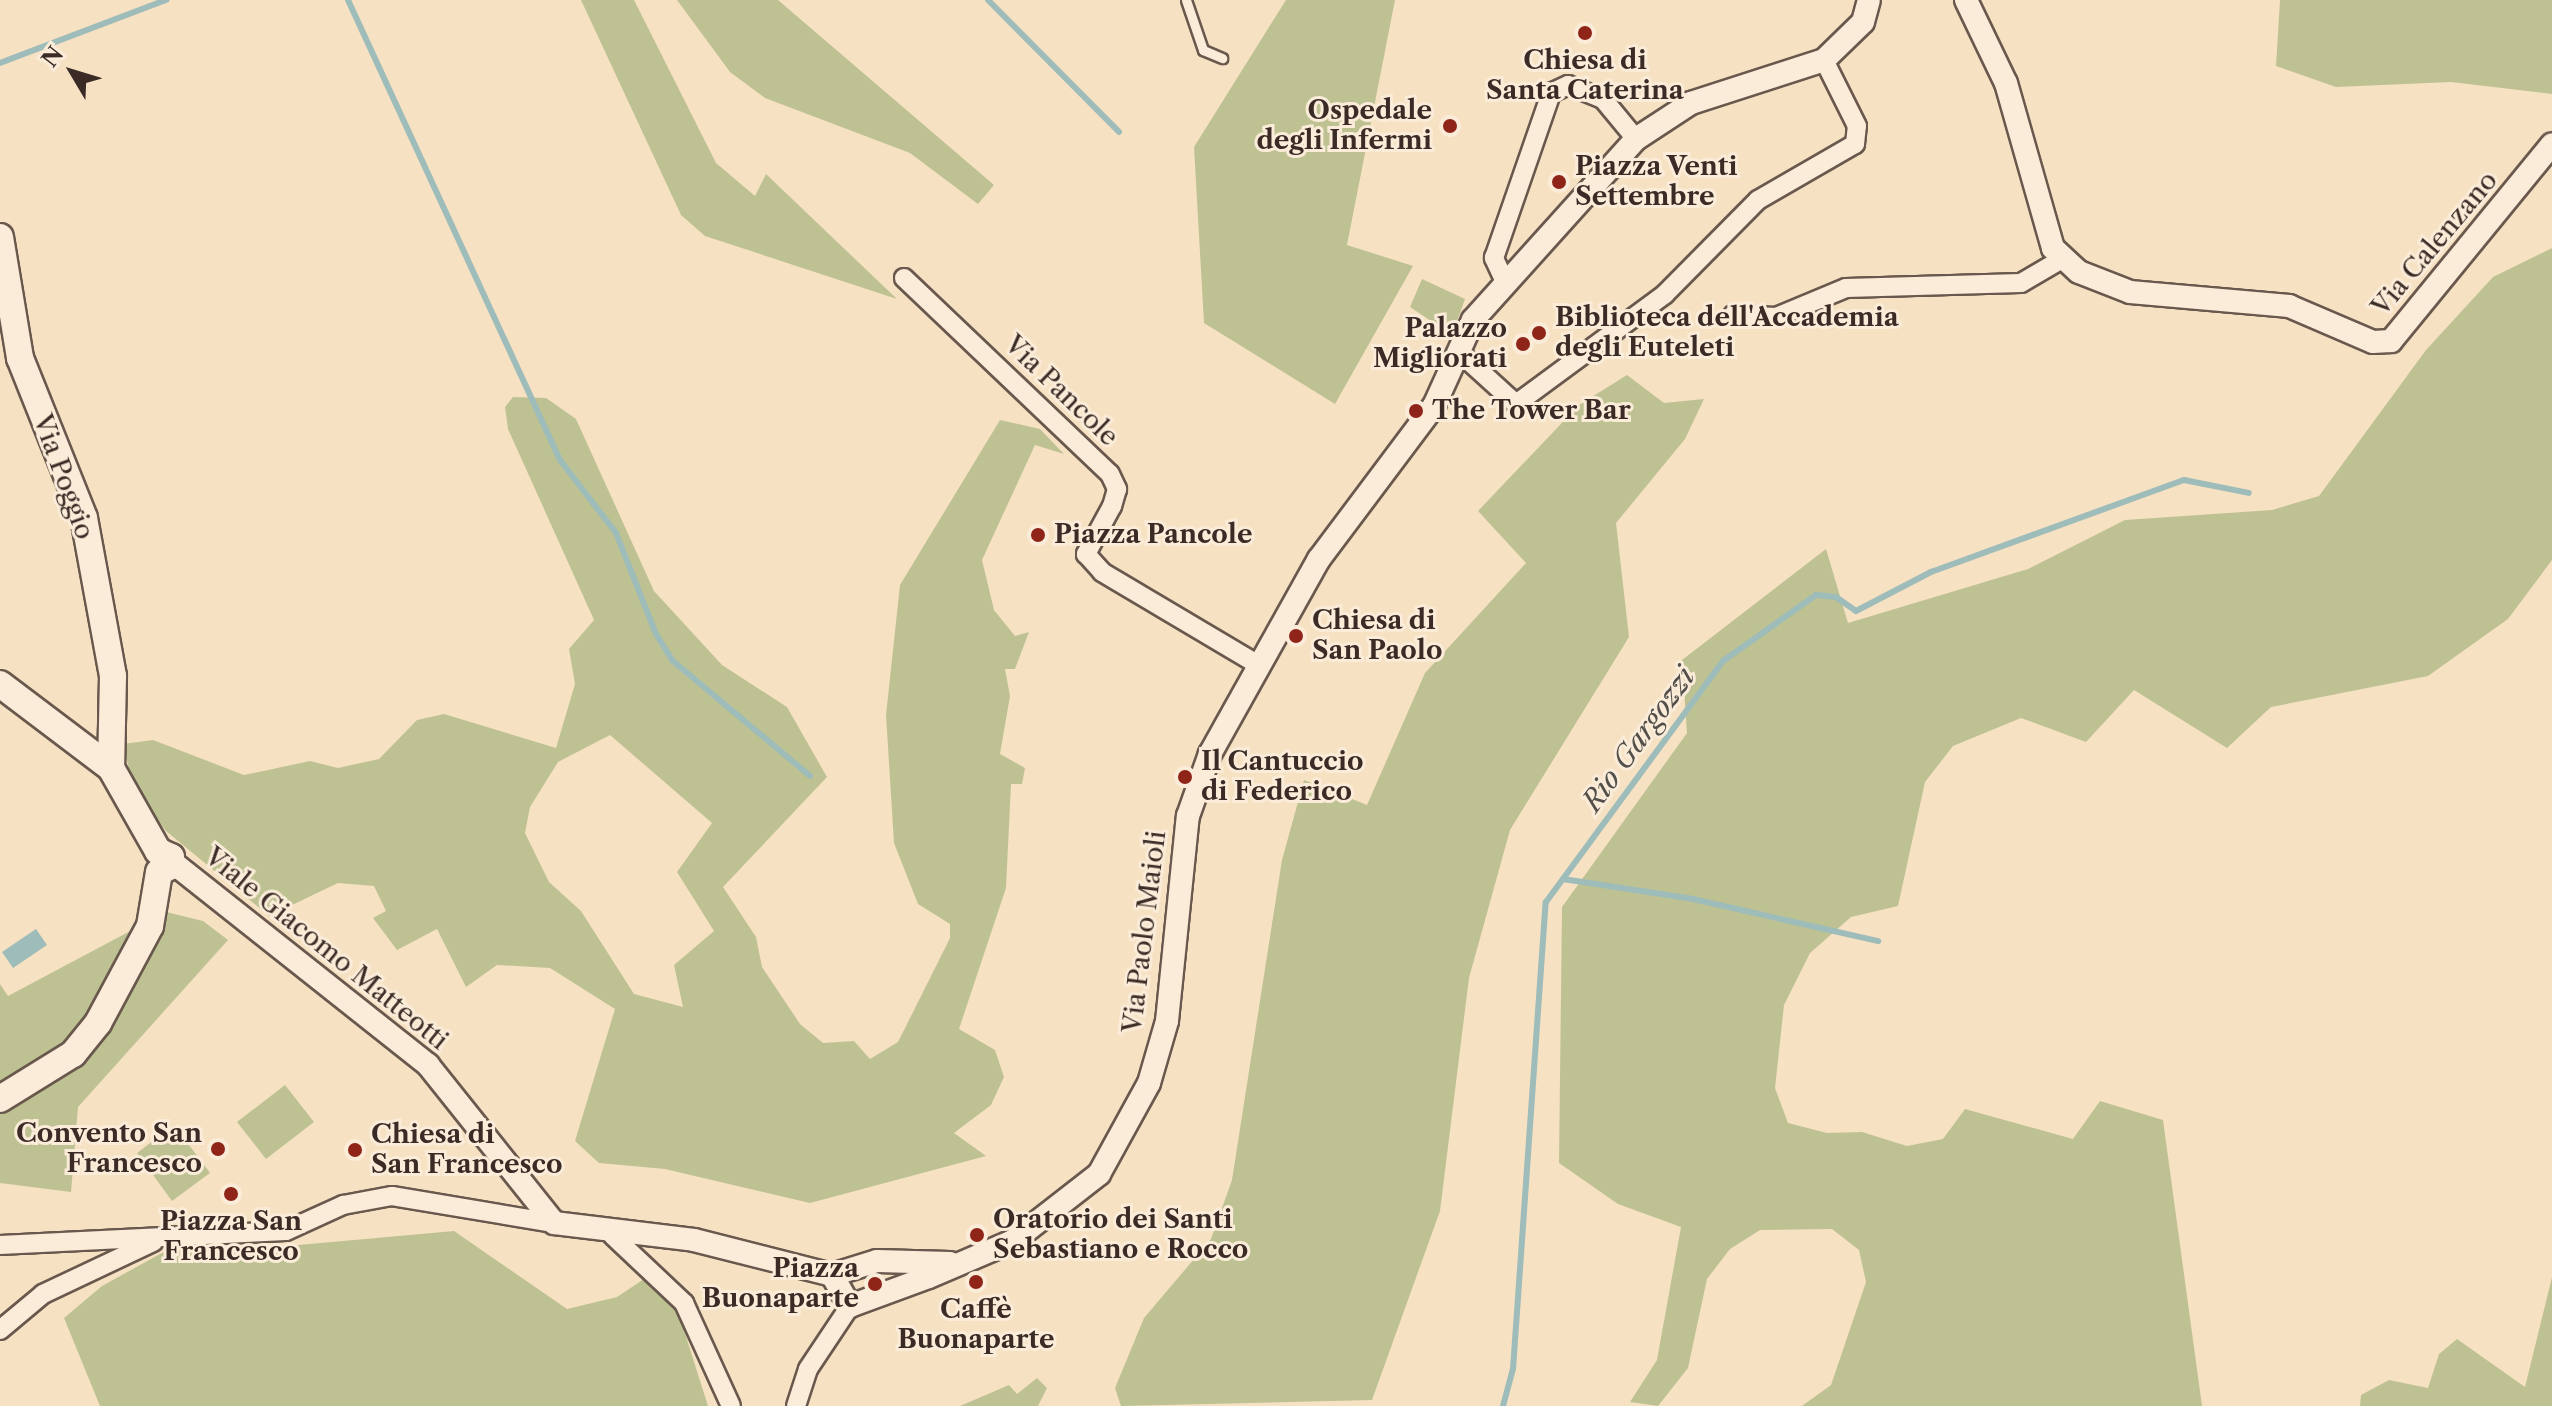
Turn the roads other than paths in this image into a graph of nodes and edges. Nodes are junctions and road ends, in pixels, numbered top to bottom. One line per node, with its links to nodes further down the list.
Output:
1 (1186, 0): 4 (lane)
2 (1869, 0): 5 (street)
3 (1966, 0): 9 (street)
4 (1222, 58)
5 (1824, 60): 6 (street); 13 (street)
6 (1636, 139): 11 (street); 11 (street)
7 (2552, 144): 9 (street, Via Calenzano)
8 (0, 237): 16 (main road, Via Poggio)
9 (2062, 259): 12 (street)
10 (904, 278): 14 (street, Via Pancole)
11 (1506, 284): 13 (street, Via Paolo Maioli)
12 (1733, 315)
13 (1460, 353): 14 (street, Via Paolo Maioli)
14 (1255, 663): 23 (street, Via Paolo Maioli)
15 (0, 684): 16 (main road)
16 (111, 768): 17 (main road)
17 (163, 862): 18 (main road); 19 (street, Viale Giacomo Matteotti)
18 (0, 1099)
19 (554, 1223): 20 (street); 21 (street)
20 (163, 1236): 22 (street); 26 (street)
21 (613, 1236): 24 (street); 27 (street)
22 (0, 1245)
23 (950, 1263): 24 (street); 25 (street, Via Paolo Maioli)
24 (832, 1275): 25 (street)
25 (850, 1306): 28 (street)
26 (0, 1330)
27 (731, 1406)
28 (796, 1406)

